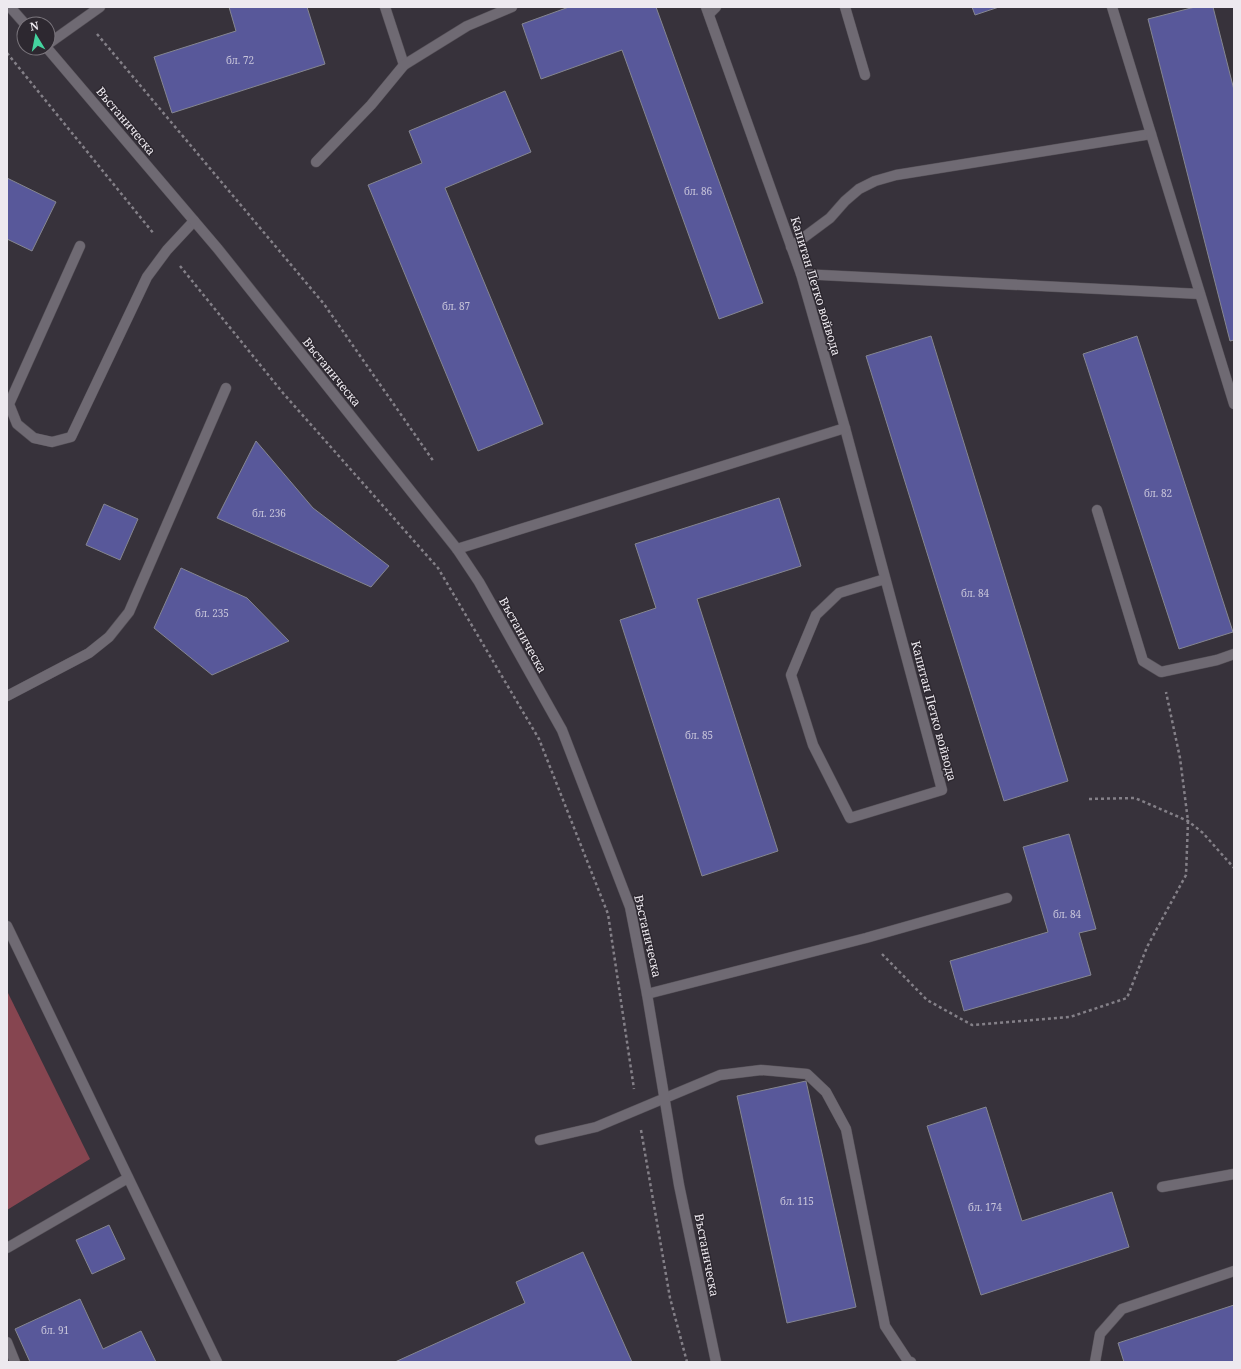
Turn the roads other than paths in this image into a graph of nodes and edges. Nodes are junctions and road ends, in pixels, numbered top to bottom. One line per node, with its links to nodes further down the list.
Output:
1 (10, 7): 8 (street)
2 (100, 7): 9 (street)
3 (385, 7): 11 (street)
4 (512, 7): 11 (street)
5 (845, 7): 12 (street)
6 (1112, 7): 13 (street)
7 (710, 9): 17 (street, Капитан Петко войвода)
8 (18, 16)
9 (56, 38)
10 (53, 56): 15 (street, Въстаническа)
11 (404, 65): 14 (street)
12 (865, 75)
13 (1151, 134): 17 (street); 19 (street)
14 (316, 162)
15 (194, 221): 16 (street); 24 (street, Въстаническа)
16 (80, 246)
17 (791, 247): 18 (street, Капитан Петко войвода)
18 (801, 274): 19 (street); 22 (street, Капитан Петко войвода)
19 (1200, 294): 21 (street)
20 (226, 388): 27 (street)
21 (1234, 404)
22 (845, 428): 24 (street); 25 (street, Капитан Петко войвода)
23 (1097, 510): 26 (street)
24 (457, 549): 30 (street, Въстаническа)
25 (885, 579): 25 (street, Капитан Петко войвода)
26 (1234, 654)
27 (7, 696)
28 (1007, 898): 30 (street)
29 (7, 926): 34 (street)
30 (647, 994): 31 (street, Въстаническа)
31 (664, 1100): 32 (street); 41 (street, Въстаническа); 42 (street)
32 (540, 1140)
33 (1234, 1174): 35 (street)
34 (128, 1178): 36 (street); 40 (street)
35 (1162, 1187)
36 (7, 1248)
37 (1234, 1271): 43 (street)
38 (7, 1342): 39 (street)
39 (15, 1362)
40 (216, 1362)
41 (716, 1362)
42 (911, 1362)
43 (1095, 1362)

